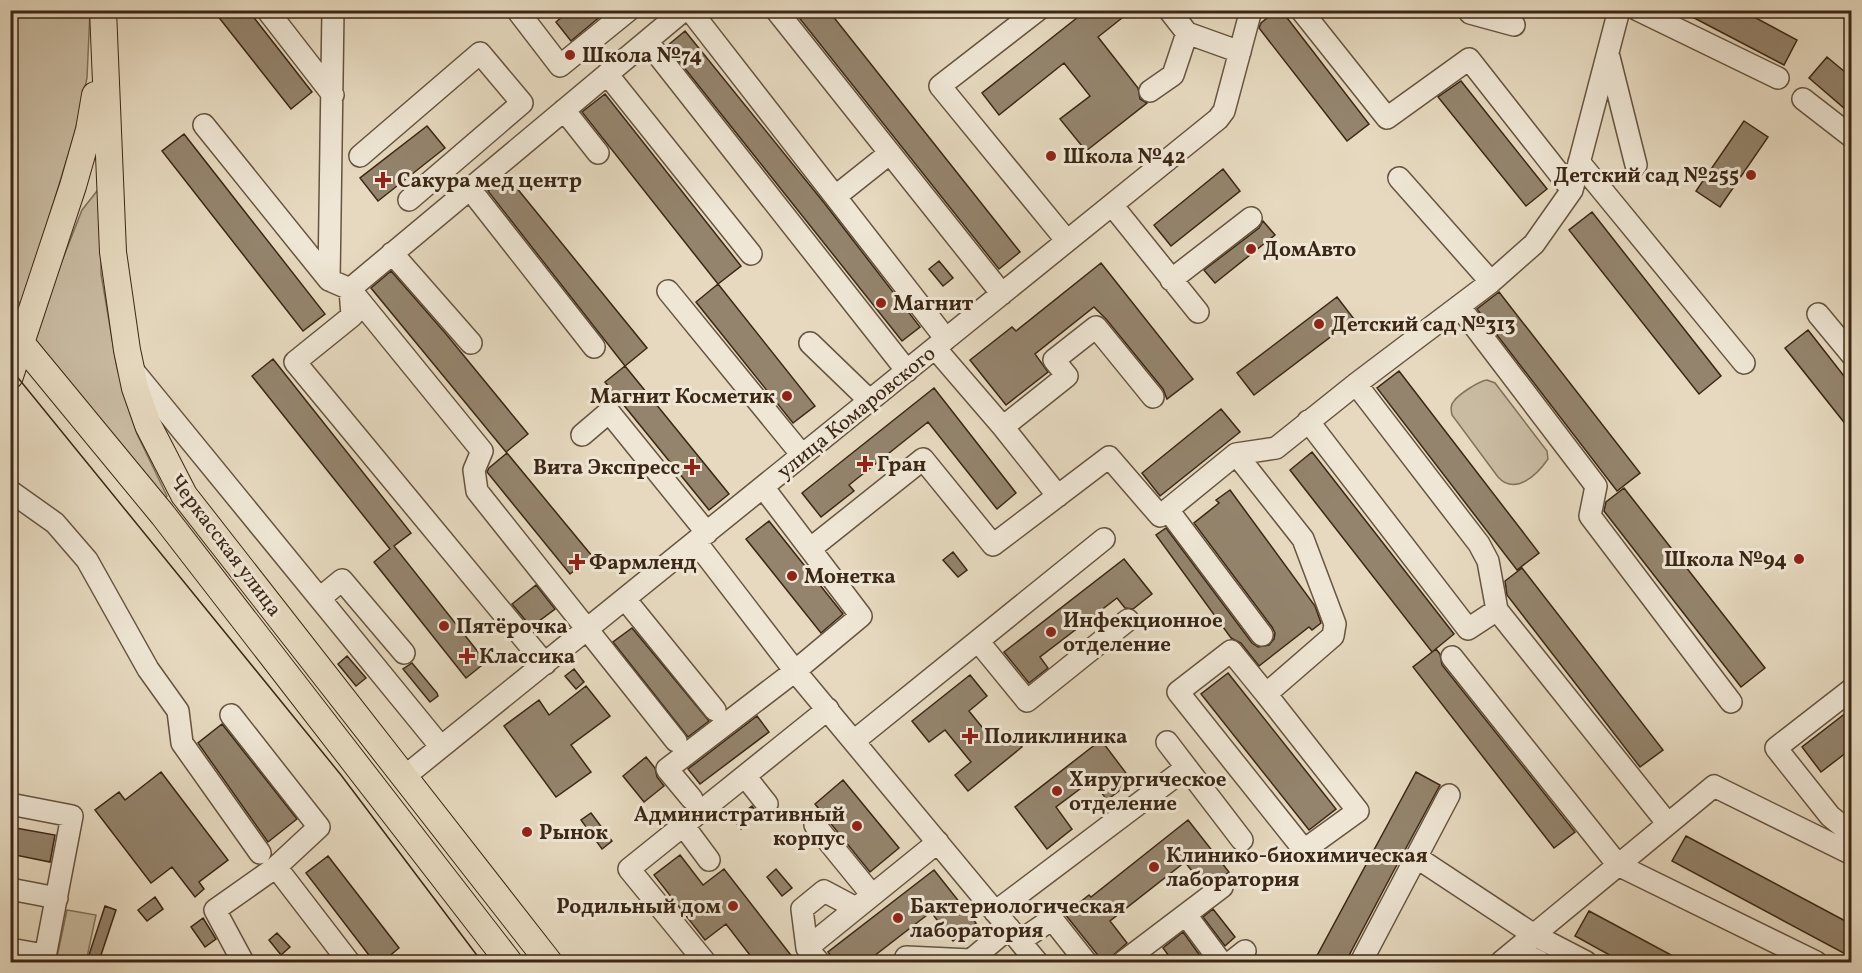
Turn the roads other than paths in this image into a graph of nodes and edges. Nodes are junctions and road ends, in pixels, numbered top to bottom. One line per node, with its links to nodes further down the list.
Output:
1 (103, 10): 19 (main road, Черкасская улица)
2 (267, 10): 25 (street)
3 (333, 10): 25 (street)
4 (517, 10): 5 (street)
5 (629, 10)
6 (684, 10): 18 (street)
7 (690, 10): 39 (street)
8 (776, 10): 31 (street)
9 (1038, 10): 43 (street)
10 (1169, 10): 17 (street)
11 (1251, 10): 20 (street, улица Комаровского)
12 (1301, 10): 37 (street)
13 (1470, 10): 16 (street)
14 (1619, 10): 21 (street)
15 (1638, 10): 23 (street)
16 (1514, 26)
17 (1187, 33): 20 (street); 24 (street)
18 (647, 41): 22 (street); 64 (street)
19 (103, 50): 58 (main road); 63 (main road, Черкасская улица)
20 (1240, 52): 41 (street, улица Комаровского)
21 (1608, 53): 33 (street); 34 (street)
22 (607, 74): 27 (street); 45 (street)
23 (1778, 78)
24 (1150, 91)
25 (333, 95): 46 (street)
26 (1803, 99): 29 (street)
27 (564, 110): 30 (street); 38 (street)
28 (204, 125): 46 (street)
29 (1851, 137)
30 (598, 153)
31 (890, 153): 39 (street); 51 (street)
32 (360, 156): 35 (street)
33 (1579, 162): 37 (street); 62 (street)
34 (1636, 165)
35 (444, 170): 38 (street); 40 (street)
36 (1399, 178): 48 (street)
37 (1572, 190): 48 (street)
38 (467, 191): 44 (street); 60 (street)
39 (836, 196): 59 (street)
40 (409, 200)
41 (1112, 205): 43 (street, улица Комаровского); 47 (street)
42 (1251, 218): 47 (street)
43 (1067, 241): 51 (street, улица Комаровского)
44 (392, 253): 49 (street); 56 (street)
45 (751, 255)
46 (329, 280): 49 (street)
47 (1171, 280): 53 (street)
48 (1491, 282): 52 (street)
49 (350, 289): 85 (street); 90 (street)
50 (668, 291): 73 (street)
51 (1002, 294): 59 (street, улица Комаровского)
52 (1459, 306): 66 (street); 94 (street)
53 (1198, 312)
54 (1818, 314): 61 (street)
55 (10, 321): 58 (main road, Черкасская улица)
56 (471, 343)
57 (810, 343): 68 (street)
58 (22, 344): 65 (main road); 106 (main road, Черкасская улица)
59 (941, 344): 64 (street, улица Комаровского); 70 (street)
60 (594, 347)
61 (1851, 355)
62 (1744, 363)
63 (131, 368): 81 (street); 104 (main road, Черкасская улица)
64 (908, 370): 68 (street, улица Комаровского)
65 (10, 376)
66 (1356, 384): 69 (street); 83 (street)
67 (1153, 397): 70 (street)
68 (870, 400): 73 (street, улица Комаровского)
69 (1308, 421): 72 (street); 83 (street)
70 (1003, 427): 76 (street)
71 (582, 435): 78 (street)
72 (1236, 454): 77 (street); 93 (street)
73 (802, 455): 74 (street, улица Комаровского)
74 (763, 487): 78 (street, улица Комаровского); 80 (street)
75 (10, 491): 116 (street)
76 (1058, 496): 77 (street); 80 (street)
77 (1168, 510): 86 (street)
78 (701, 537): 82 (street, улица Комаровского); 91 (street)
79 (1104, 539): 87 (street)
80 (810, 549): 91 (street)
81 (320, 598): 88 (street); 101 (street)
82 (625, 599): 85 (street, улица Комаровского); 96 (street)
83 (1497, 610): 110 (street)
84 (1128, 620): 87 (street)
85 (588, 629): 90 (street, улица Комаровского); 98 (street)
86 (1262, 635)
87 (978, 641): 99 (street)
88 (404, 653)
89 (1452, 657): 120 (street)
90 (545, 664): 101 (street, улица Комаровского)
91 (795, 671): 95 (street); 107 (street)
92 (1851, 689): 113 (street)
93 (1266, 694): 93 (street)
94 (1731, 702)
95 (828, 709): 99 (street); 103 (street)
96 (715, 710)
97 (231, 715): 121 (street)
98 (676, 741)
99 (854, 741): 115 (street)
100 (1167, 742): 102 (street)
101 (441, 747): 104 (street, улица Комаровского)
102 (1186, 768): 114 (street); 127 (street)
103 (744, 776): 109 (street); 111 (street)
104 (404, 777): 106 (main road); 137 (main road, Черкасская улица)
105 (1449, 795): 118 (street)
106 (381, 797): 136 (main road, Черкасская улица)
107 (692, 799)
108 (10, 804): 124 (street)
109 (767, 804)
110 (1668, 824): 117 (street); 120 (street)
111 (683, 825): 119 (street); 138 (street)
112 (815, 825): 125 (street)
113 (1851, 834)
114 (1242, 840)
115 (938, 842): 125 (street); 127 (street)
116 (260, 853)
117 (1851, 854)
118 (1416, 857): 128 (street); 143 (street)
119 (709, 860)
120 (1618, 865): 128 (street); 146 (street)
121 (276, 867): 134 (street); 135 (street)
122 (1222, 887): 126 (street)
123 (10, 889): 124 (street)
124 (57, 898): 133 (street)
125 (864, 902): 130 (street); 130 (street)
126 (1185, 915): 141 (street); 142 (street)
127 (1008, 927): 132 (street); 139 (street); 140 (street)
128 (1534, 935): 131 (street); 145 (street)
129 (10, 949): 133 (street)
130 (813, 955)
131 (1508, 956): 144 (street)
132 (906, 957)
133 (44, 959)
134 (243, 963)
135 (349, 963)
136 (509, 963)
137 (549, 963)
138 (705, 963)
139 (1037, 963)
140 (1086, 963)
141 (1123, 963)
142 (1221, 963)
143 (1361, 963)
144 (1540, 963)
145 (1586, 963)
146 (1816, 963)

